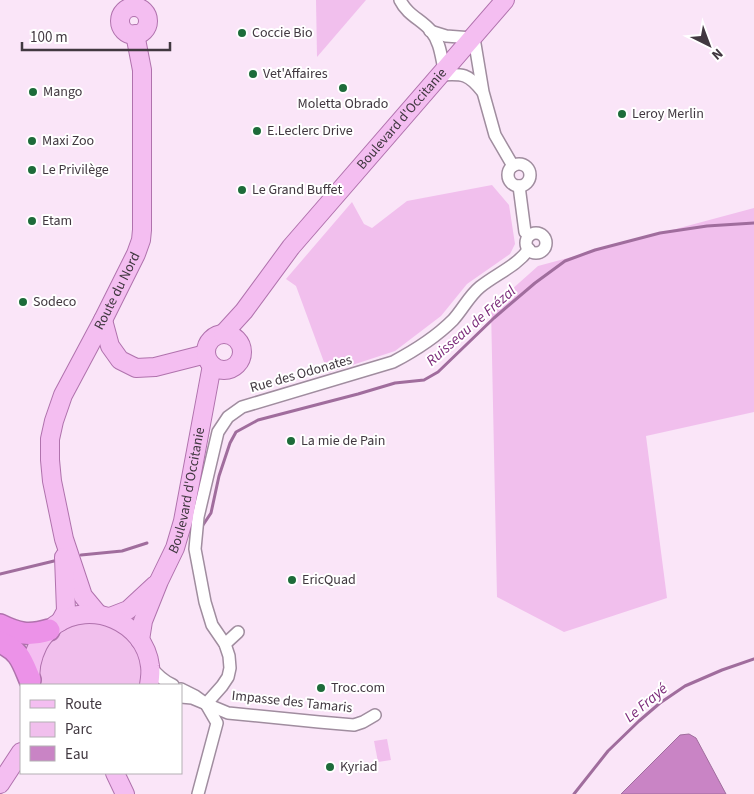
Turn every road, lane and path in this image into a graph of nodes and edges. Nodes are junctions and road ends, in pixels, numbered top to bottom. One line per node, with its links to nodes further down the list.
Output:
1 (400, 0): 4 (street)
2 (505, 0): 5 (main road, Boulevard d'Occitanie)
3 (138, 4): 10 (main road, Route du Nord)
4 (430, 31): 5 (street); 6 (street)
5 (472, 38): 6 (main road, Boulevard d'Occitanie); 7 (street)
6 (442, 72): 7 (street); 11 (main road, Boulevard d'Occitanie)
7 (483, 92): 8 (street)
8 (530, 235): 9 (street); 9 (street)
9 (529, 249): 21 (street, Rue des Odonates)
10 (103, 320): 12 (main road); 13 (main road, Route du Nord)
11 (230, 337): 12 (main road, Boulevard d'Occitanie); 12 (main road, Boulevard d'Occitanie)
12 (215, 363): 14 (main road, Boulevard d'Occitanie)
13 (64, 539): 15 (main road, Route du Nord); 17 (main road, Route du Nord)
14 (159, 581): 15 (main road, Boulevard d'Occitanie); 19 (main road, Boulevard d'Occitanie)
15 (104, 616): 17 (main road); 19 (main road, Route du Nord)
16 (0, 625): 17 (highway)
17 (54, 626): 23 (main road)
18 (238, 632): 21 (street)
19 (140, 640): 22 (main road)
20 (0, 642): 23 (highway)
21 (225, 644): 28 (street, Rue des Odonates)
22 (150, 666): 24 (main road); 25 (street)
23 (31, 682)
24 (149, 684)
25 (171, 684)
26 (182, 690): 28 (street, Impasse des Tamaris)
27 (182, 697): 28 (street, Impasse des Tamaris)
28 (206, 704): 29 (street, Impasse des Tamaris); 38 (street)
29 (375, 715)
30 (20, 739): 32 (main road)
31 (20, 754): 35 (main road)
32 (0, 769)
33 (115, 774): 36 (main road)
34 (128, 774): 37 (main road)
35 (0, 784)
36 (125, 794)
37 (131, 794)
38 (198, 794)

